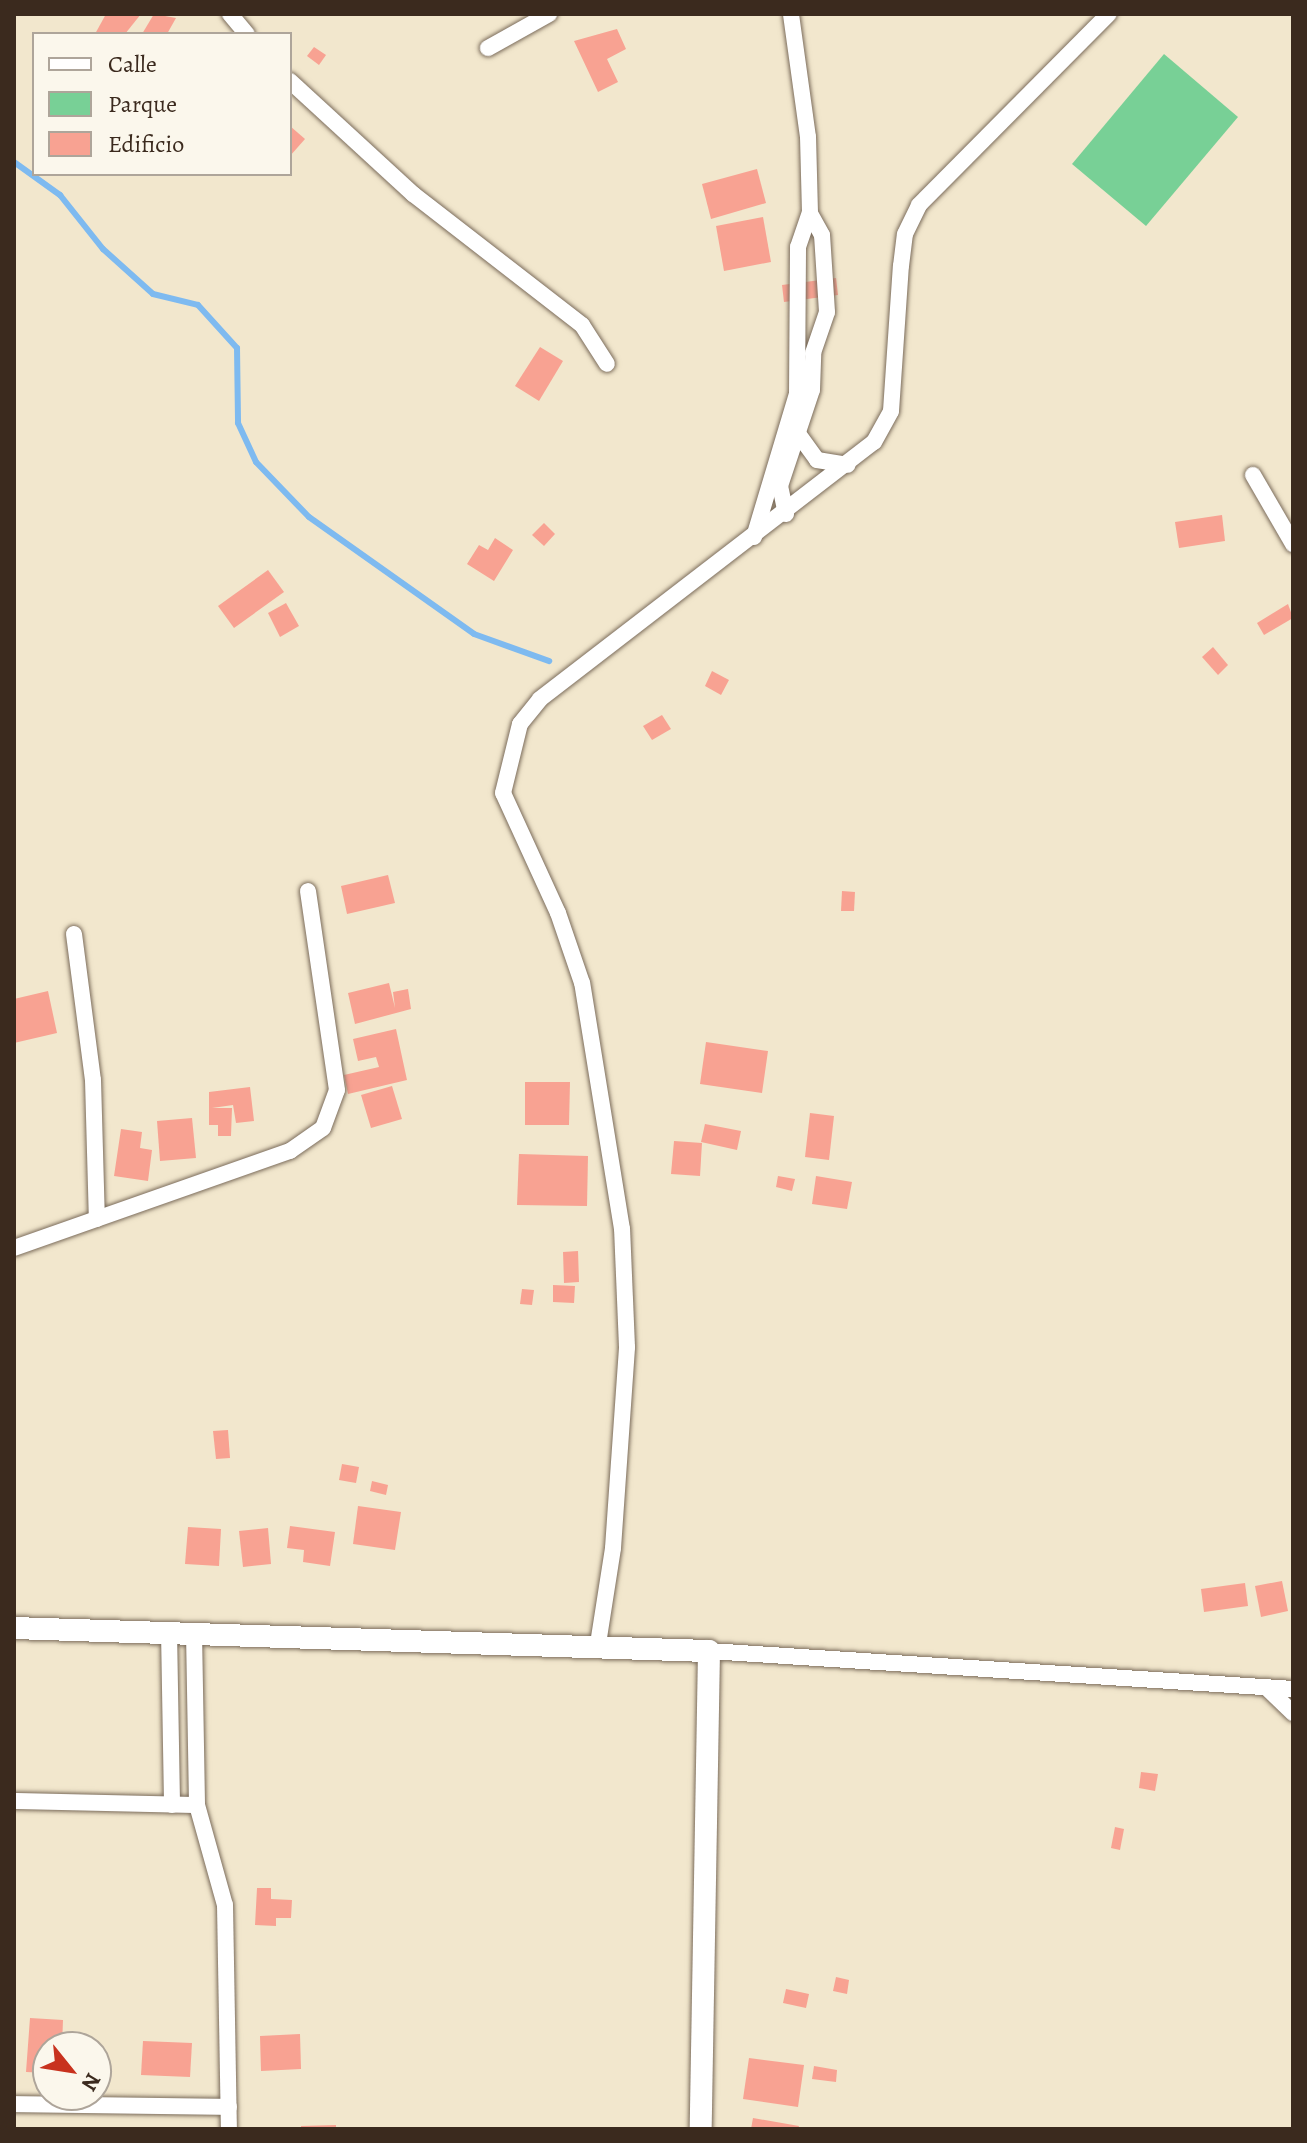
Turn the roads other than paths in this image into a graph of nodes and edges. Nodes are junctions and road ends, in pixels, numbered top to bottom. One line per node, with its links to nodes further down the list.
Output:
1 (549, 14): 4 (street)
2 (791, 14): 6 (street)
3 (1109, 14): 9 (street)
4 (488, 48)
5 (292, 83): 7 (street)
6 (810, 213): 8 (street); 12 (street)
7 (607, 364)
8 (799, 435): 9 (street); 11 (street)
9 (848, 465): 11 (street)
10 (1253, 475): 13 (street)
11 (786, 514): 12 (street)
12 (754, 537): 21 (street)
13 (1293, 544)
14 (308, 891): 16 (street)
15 (74, 934): 16 (street)
16 (97, 1219): 17 (street)
17 (14, 1248)
18 (14, 1628): 19 (street)
19 (169, 1631): 20 (street); 27 (street)
20 (194, 1632): 21 (street); 28 (street)
21 (598, 1644): 22 (street)
22 (709, 1651): 23 (street); 32 (street)
23 (1267, 1688): 24 (street); 25 (street)
24 (1293, 1689)
25 (1293, 1713)
26 (14, 1801): 27 (street)
27 (172, 1805): 28 (street)
28 (197, 1805): 30 (street)
29 (14, 2104): 30 (street)
30 (229, 2107): 31 (street)
31 (229, 2129)
32 (701, 2129)

